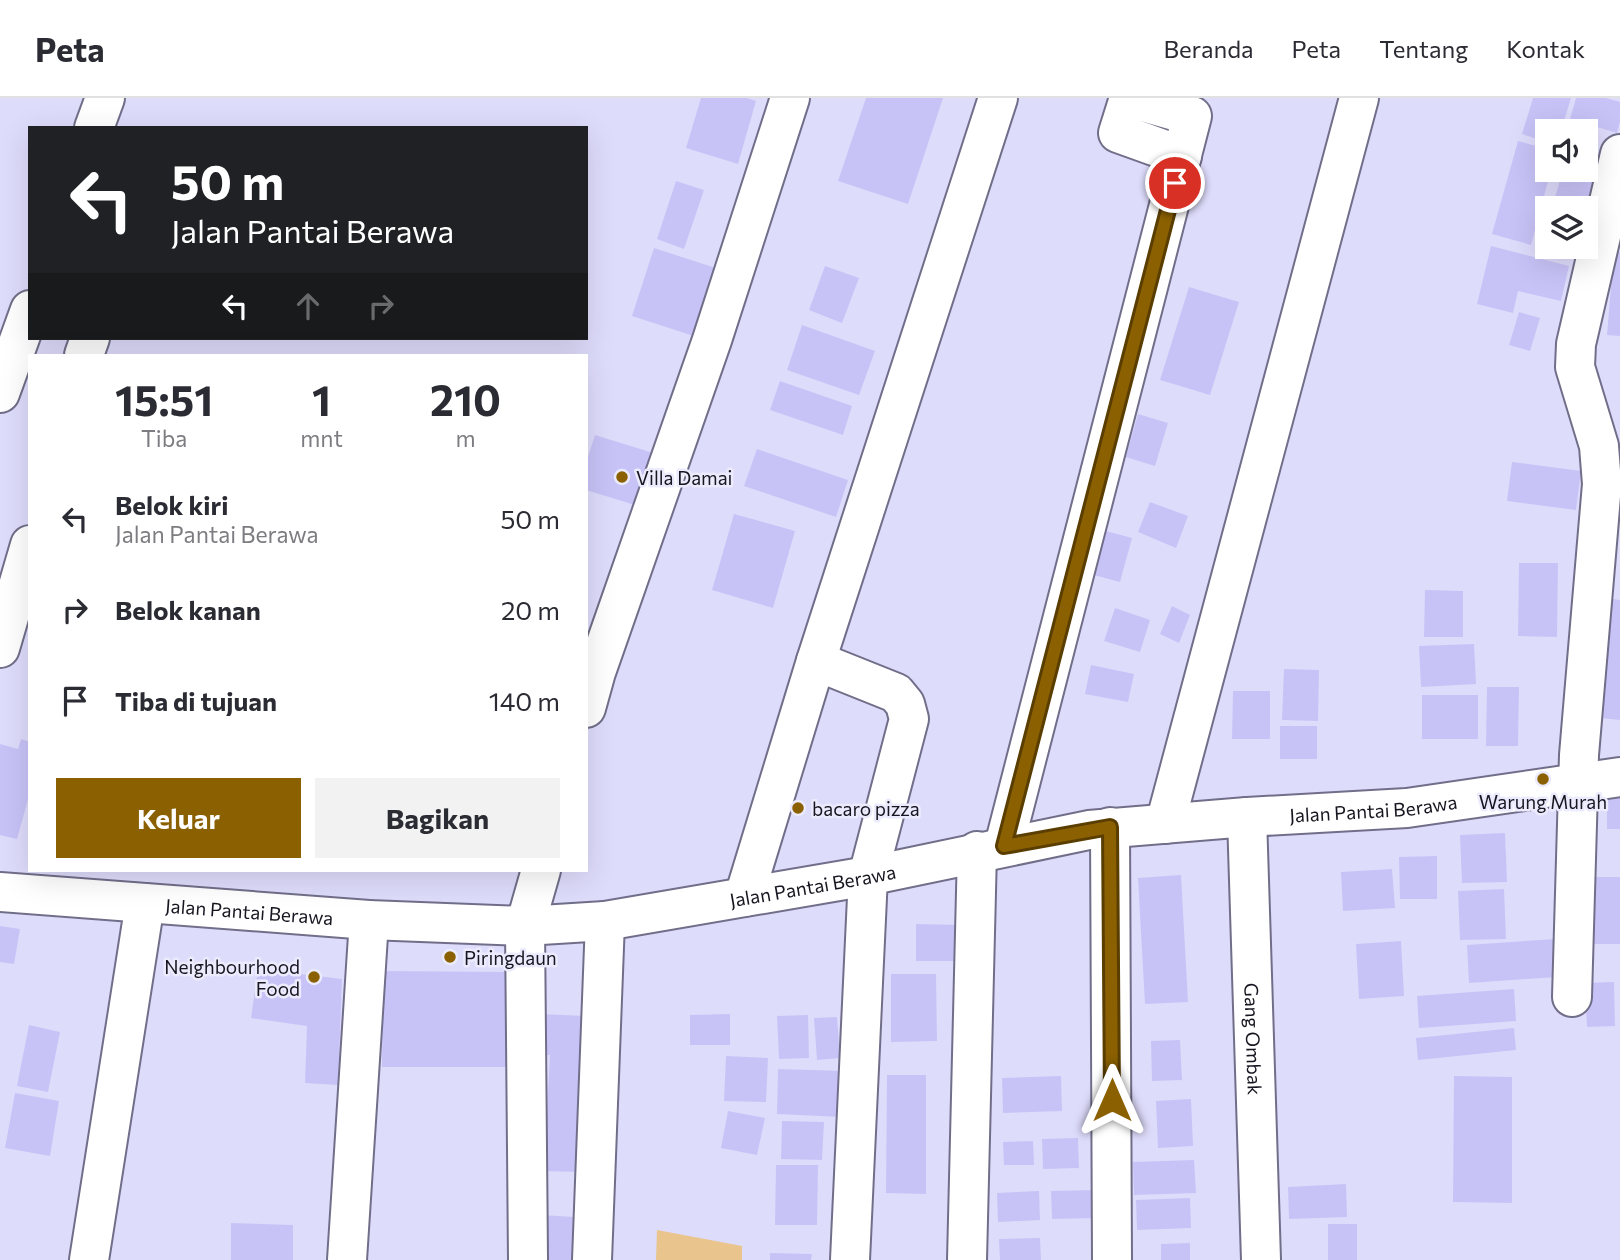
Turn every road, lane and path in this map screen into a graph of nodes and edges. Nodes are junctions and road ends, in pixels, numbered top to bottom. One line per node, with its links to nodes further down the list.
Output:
1 (105, 98): 6 (street)
2 (790, 98): 13 (street)
3 (998, 98): 12 (street)
4 (1129, 98): 19 (street)
5 (1359, 98): 17 (street)
6 (95, 126)
7 (1620, 154): 15 (street)
8 (28, 316): 9 (street)
9 (0, 393)
10 (28, 552): 11 (street)
11 (0, 648)
12 (816, 661): 21 (street); 23 (street)
13 (588, 701)
14 (1620, 777): 15 (street, Jalan Pantai Berawa)
15 (1578, 783): 16 (street, Jalan Pantai Berawa); 28 (street)
16 (1247, 817): 17 (street, Jalan Pantai Berawa); 36 (street, Gang Ombak)
17 (1165, 824): 18 (street, Jalan Pantai Berawa)
18 (1110, 827): 19 (street, Jalan Pantai Berawa); 35 (street)
19 (991, 849): 21 (street, Jalan Pantai Berawa); 34 (street)
20 (540, 872): 27 (street)
21 (868, 876): 23 (street, Jalan Pantai Berawa); 33 (street)
22 (0, 892): 24 (street, Jalan Pantai Berawa)
23 (744, 897): 26 (street, Jalan Pantai Berawa)
24 (145, 903): 25 (street, Jalan Pantai Berawa); 29 (street)
25 (369, 919): 27 (street, Jalan Pantai Berawa); 30 (street)
26 (605, 920): 27 (street, Jalan Pantai Berawa); 32 (street)
27 (525, 926): 31 (street)
28 (1573, 997)
29 (89, 1260)
30 (346, 1260)
31 (528, 1260)
32 (592, 1260)
33 (850, 1260)
34 (967, 1260)
35 (1112, 1260)
36 (1261, 1260)

